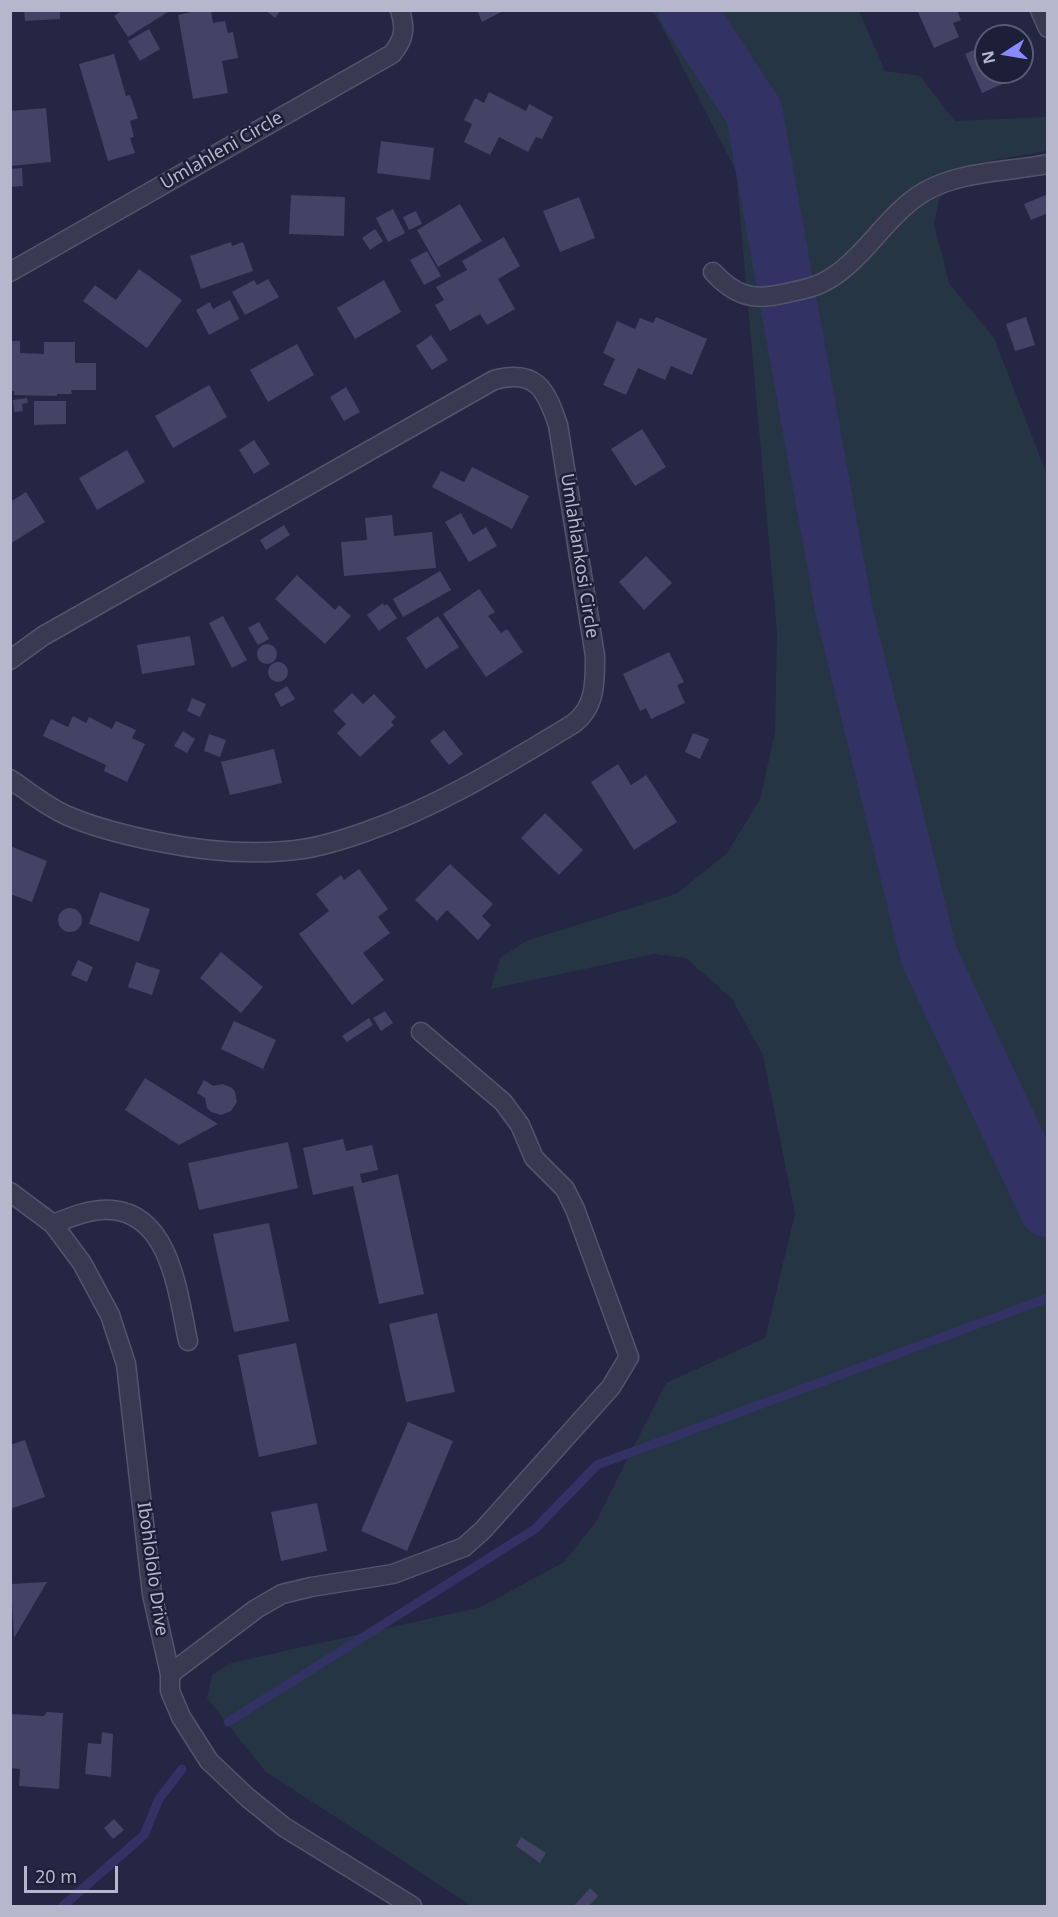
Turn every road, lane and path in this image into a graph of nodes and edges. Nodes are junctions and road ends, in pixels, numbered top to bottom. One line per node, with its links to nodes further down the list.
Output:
1 (400, 10): 5 (street, Umlahleni Circle)
2 (1040, 10): 3 (street)
3 (1047, 27)
4 (1047, 164): 6 (street)
5 (10, 272)
6 (713, 272)
7 (10, 660): 8 (street, Umlahlankosi Circle)
8 (10, 779)
9 (422, 1032): 13 (street)
10 (10, 1192): 11 (street, Ibohlololo Drive)
11 (53, 1224): 12 (street); 13 (street, Ibohlololo Drive)
12 (188, 1341)
13 (170, 1674): 14 (street, Ibohlololo Drive)
14 (412, 1906)

